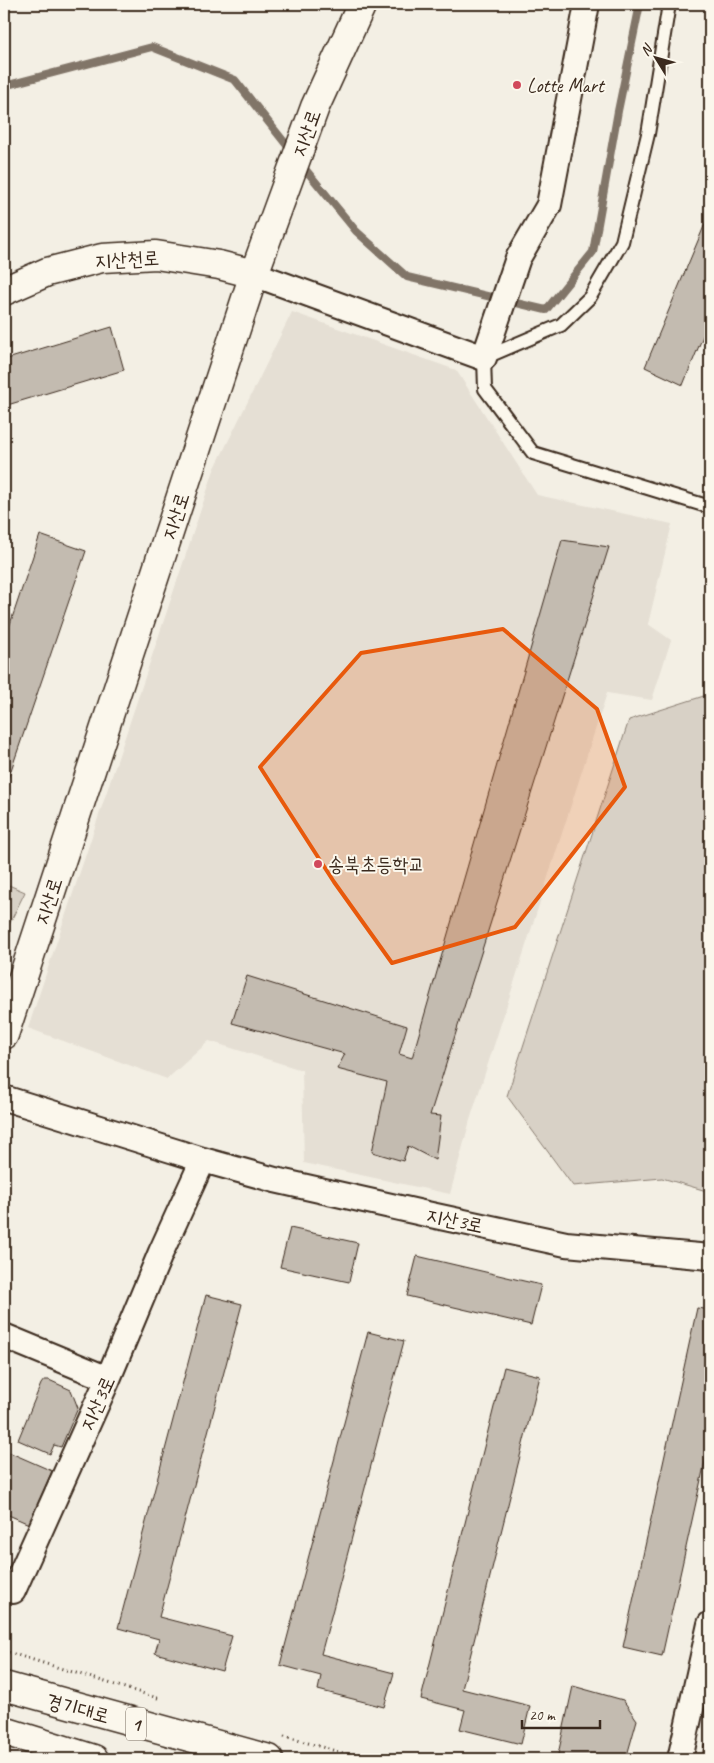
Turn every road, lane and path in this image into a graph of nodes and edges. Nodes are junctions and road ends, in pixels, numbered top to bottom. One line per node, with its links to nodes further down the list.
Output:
1 (362, 4): 4 (main road, 지산로)
2 (587, 4): 6 (street)
3 (669, 4): 6 (lane)
4 (254, 274): 5 (main road, 지산천로); 6 (street); 8 (main road, 지산로)
5 (4, 291)
6 (484, 358): 7 (lane)
7 (710, 507)
8 (4, 1034)
9 (4, 1098): 10 (street, 지산3로)
10 (203, 1160): 11 (street, 지산3로); 13 (street, 지산3로)
11 (710, 1257)
12 (4, 1336): 13 (street)
13 (108, 1378): 14 (street, 지산3로)
14 (13, 1591)
15 (710, 1624): 20 (street)
16 (4, 1686): 19 (main road, 경기대로 / 1)
17 (4, 1731): 18 (main road)
18 (94, 1759)
19 (269, 1759)
20 (680, 1759)

